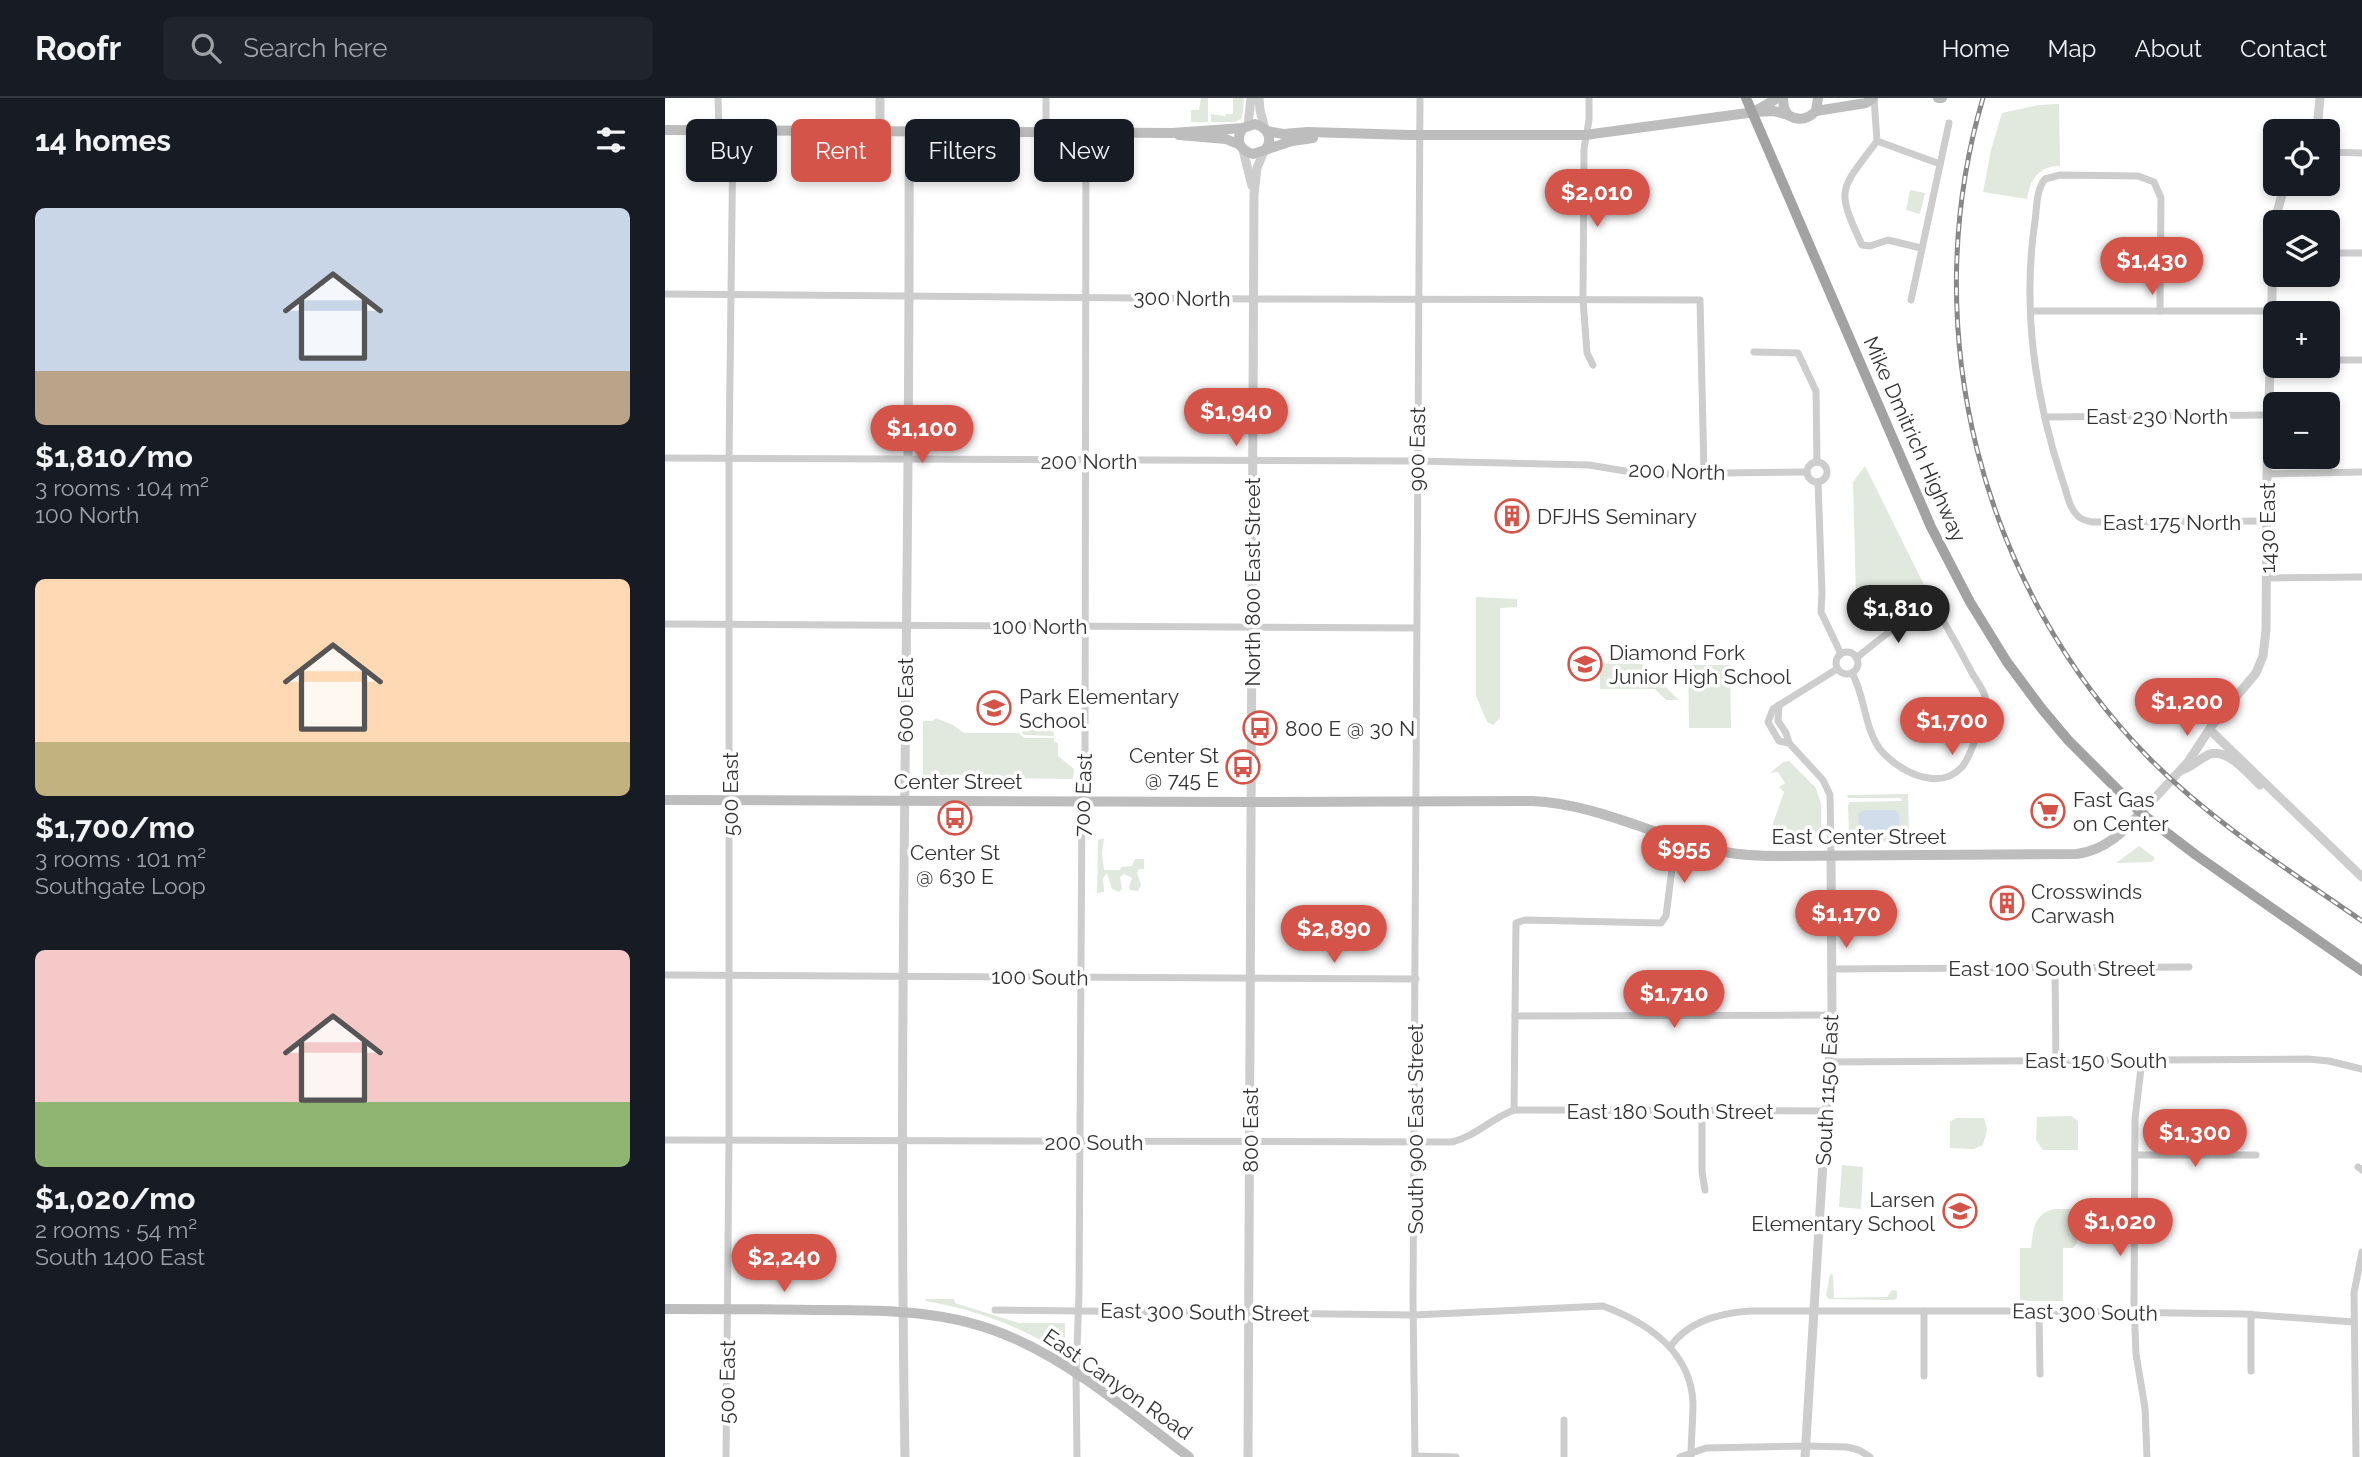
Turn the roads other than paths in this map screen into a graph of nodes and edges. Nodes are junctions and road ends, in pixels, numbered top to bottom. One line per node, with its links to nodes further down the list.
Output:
1 (718, 98): 16 (street)
2 (880, 98): 17 (street)
3 (1046, 98): 18 (street)
4 (1251, 98): 21 (street)
5 (1259, 98): 24 (street)
6 (1420, 98): 28 (street, 900 East)
7 (1589, 98): 29 (street)
8 (1746, 98): 95 (highway, Mike Dmitrich Highway)
9 (1780, 98): 14 (main road); 15 (main road)
10 (1818, 98): 13 (main road)
11 (1874, 98): 13 (main road); 30 (street)
12 (2320, 98): 19 (street)
13 (1816, 111): 15 (main road)
14 (1755, 112): 15 (main road); 29 (main road)
15 (1787, 114)
16 (719, 119)
17 (880, 119)
18 (1046, 119)
19 (2318, 119)
20 (1949, 123): 35 (street)
21 (1245, 127): 24 (main road); 26 (main road); 31 (main road)
22 (665, 130): 23 (main road)
23 (686, 130)
24 (1266, 130): 27 (main road); 32 (main road)
25 (1134, 133): 26 (main road)
26 (1172, 133): 31 (main road)
27 (1327, 134): 28 (main road); 32 (main road)
28 (1419, 135): 29 (main road); 48 (street, 900 East)
29 (1585, 135): 49 (street)
30 (1877, 141): 35 (street); 40 (street)
31 (1241, 148): 32 (main road); 39 (street)
32 (1265, 150): 39 (street)
33 (2340, 152): 34 (street)
34 (2362, 153)
35 (1940, 164): 40 (street)
36 (733, 182): 44 (street, 500 East)
37 (909, 182): 45 (street, 600 East)
38 (1085, 182): 46 (street, 700 East)
39 (1254, 195): 47 (street, North 800 East Street)
40 (1921, 248): 50 (street)
41 (2340, 253): 42 (street)
42 (2362, 253)
43 (665, 294): 44 (street, 300 North)
44 (732, 294): 45 (street, 300 North); 61 (street, 500 East)
45 (909, 295): 46 (street, 300 North); 62 (street, 600 East)
46 (1084, 296): 47 (street, 300 North); 63 (street, 700 East)
47 (1254, 299): 48 (street, 300 North); 65 (street, North 800 East Street)
48 (1419, 299): 49 (street, 300 North); 64 (street, 900 East)
49 (1583, 300): 57 (street); 70 (street, 300 North)
50 (1911, 300)
51 (2031, 311): 52 (street); 52 (street); 59 (street)
52 (2160, 311): 53 (street)
53 (2263, 311)
54 (1754, 352): 66 (street)
55 (2340, 360): 56 (street)
56 (2362, 360)
57 (1593, 365)
58 (2263, 415): 59 (street, East 230 North)
59 (2045, 417): 73 (street, East 175 North)
60 (665, 458): 61 (street, 200 North)
61 (729, 458): 62 (street, 200 North); 77 (street, 500 East)
62 (907, 460): 63 (street, 200 North); 78 (street, 600 East)
63 (1084, 461): 65 (street, 200 North); 79 (street, 700 East)
64 (1417, 461): 65 (street, 200 North); 70 (street, 200 North); 81 (street, 900 East)
65 (1253, 462): 80 (street, North 800 East Street)
66 (1817, 462): 68 (street); 72 (street)
67 (2267, 469): 71 (street, 1430 East)
68 (1807, 472): 70 (street, 200 North); 72 (street)
69 (2362, 472): 71 (street)
70 (1704, 473)
71 (2267, 474): 73 (street, 1430 East)
72 (1818, 482): 82 (street)
73 (2267, 521): 75 (street, 1430 East)
74 (2362, 577): 75 (street)
75 (2267, 578): 86 (street, 1430 East)
76 (665, 624): 77 (street, 100 North)
77 (730, 624): 78 (street, 100 North); 88 (street, 500 East)
78 (905, 625): 79 (street, 100 North); 90 (street, 600 East)
79 (1086, 626): 80 (street, 100 North); 92 (street, 700 East)
80 (1252, 627): 81 (street, 100 North); 93 (street, North 800 East Street)
81 (1416, 628): 91 (street, 900 East)
82 (1841, 653): 83 (street); 84 (street)
83 (1856, 658): 85 (street); 85 (street)
84 (1837, 669): 85 (street); 97 (street)
85 (1852, 673)
86 (2210, 730): 87 (street, East Center Street); 94 (street)
87 (2191, 764): 94 (street); 95 (street, East Center Street)
88 (730, 799): 89 (main road, Center Street); 90 (main road, Center Street); 105 (street, 500 East)
89 (665, 800)
90 (905, 800): 92 (main road, Center Street); 104 (street, 600 East)
91 (1416, 800): 93 (main road, East Center Street); 96 (main road, East Center Street); 108 (street, South 900 East Street)
92 (1082, 801): 93 (main road, Center Street); 106 (street, 700 East)
93 (1251, 802): 107 (street, 800 East)
94 (2293, 810): 98 (street)
95 (2141, 813): 97 (main road, East Center Street); 102 (highway, Mike Dmitrich Highway)
96 (1680, 839): 97 (main road, East Center Street); 110 (street)
97 (1831, 855): 100 (street, South 1150 East)
98 (2362, 876)
99 (2189, 967): 101 (street, East 100 South Street)
100 (1831, 969): 101 (street, East 100 South Street); 109 (street, South 1150 East)
101 (2055, 969): 111 (street)
102 (2362, 971)
103 (665, 975): 105 (street, 100 South)
104 (904, 975): 105 (street, 100 South); 106 (street, 100 South); 120 (street, 600 East)
105 (728, 976): 119 (street, 500 East)
106 (1080, 978): 107 (street, 100 South); 121 (street, 700 East)
107 (1251, 978): 108 (street, 100 South); 122 (street, 800 East)
108 (1416, 979): 123 (street, South 900 East Street)
109 (1832, 1015): 110 (street); 113 (street, South 1150 East)
110 (1515, 1016): 115 (street)
111 (2056, 1060): 112 (street, East 150 South); 113 (street, East 150 South)
112 (2142, 1060): 114 (street, East 150 South); 124 (street)
113 (1829, 1062): 117 (street, South 1150 East)
114 (2362, 1069)
115 (1514, 1110): 116 (street, East 180 South Street); 123 (street, 200 South)
116 (1702, 1111): 117 (street, East 180 South Street); 126 (street)
117 (1826, 1111): 132 (street, South 1150 East)
118 (665, 1140): 119 (street, 200 South)
119 (729, 1140): 120 (street, 200 South); 129 (street, 500 East)
120 (903, 1140): 121 (street, 200 South); 133 (street, 600 East)
121 (1080, 1142): 122 (street, 200 South); 131 (street, 700 East)
122 (1250, 1142): 123 (street, 200 South); 136 (street, 800 East)
123 (1415, 1142): 139 (street, South 900 East Street)
124 (2135, 1155): 125 (street); 137 (street)
125 (2256, 1155)
126 (1705, 1190)
127 (2362, 1252): 140 (street)
128 (665, 1309): 129 (main road, East Canyon Road)
129 (728, 1309): 133 (main road, East Canyon Road); 150 (street, 500 East)
130 (995, 1310): 131 (street, East 300 South Street)
131 (1078, 1310): 136 (street, East 300 South Street); 143 (street, 700 East)
132 (1815, 1310): 134 (street, East 300 South); 141 (street, East 300 South); 147 (street, South 1150 East)
133 (904, 1311): 143 (main road, East Canyon Road); 151 (street, 600 East)
134 (1924, 1311): 135 (street, East 300 South); 145 (street)
135 (2039, 1311): 137 (street, East 300 South); 144 (street)
136 (1249, 1313): 139 (street, East 300 South Street); 154 (street, 800 East)
137 (2134, 1313): 138 (street, East 300 South); 160 (street)
138 (2251, 1314): 140 (street, East 300 South); 142 (street)
139 (1414, 1315): 141 (street, East 300 South Street); 149 (street, South 900 East Street)
140 (2354, 1322): 161 (street)
141 (1670, 1347): 148 (street)
142 (2251, 1371)
143 (1076, 1374): 152 (street, 700 East); 153 (main road, East Canyon Road)
144 (2040, 1374)
145 (1924, 1376)
146 (1564, 1420): 156 (street)
147 (1806, 1446): 148 (street); 158 (street, South 1150 East); 159 (street)
148 (1691, 1454): 157 (street)
149 (1415, 1456): 155 (street)
150 (726, 1457)
151 (905, 1457)
152 (1077, 1457)
153 (1189, 1457)
154 (1248, 1457)
155 (1456, 1457)
156 (1564, 1457)
157 (1680, 1457)
158 (1805, 1457)
159 (1870, 1457)
160 (2147, 1457)
161 (2356, 1457)

